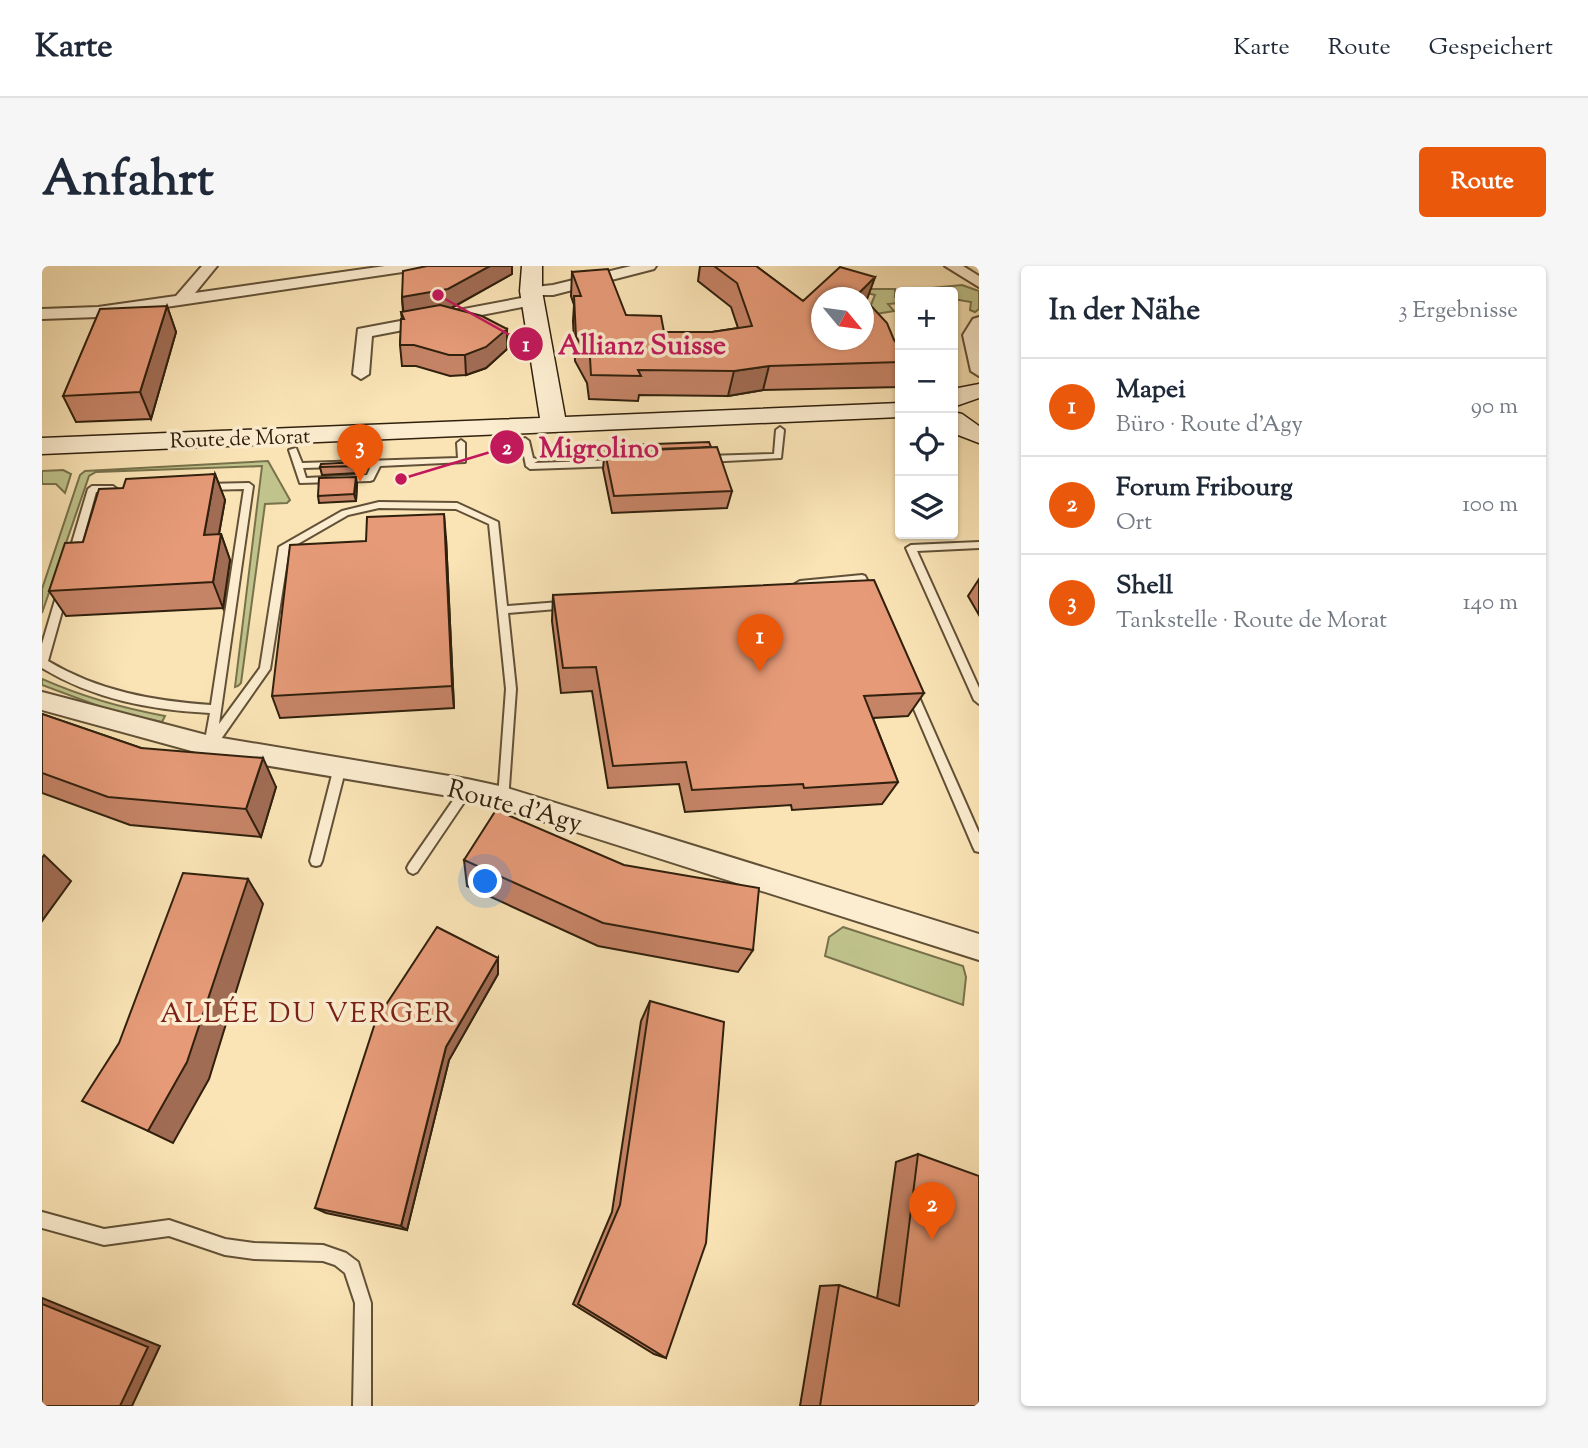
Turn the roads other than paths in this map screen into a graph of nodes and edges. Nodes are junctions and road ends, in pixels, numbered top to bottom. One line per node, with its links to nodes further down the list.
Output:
1 (209, 266): 8 (street)
2 (416, 266): 8 (street)
3 (532, 266): 7 (main road)
4 (649, 266): 7 (street)
5 (952, 266): 6 (street)
6 (979, 282)
7 (532, 296): 12 (street); 16 (main road)
8 (181, 300): 9 (street)
9 (42, 314)
10 (979, 322): 11 (street)
11 (979, 371)
12 (361, 374)
13 (979, 391): 14 (main road)
14 (958, 396)
15 (895, 410): 16 (main road, Route de Morat)
16 (554, 426): 20 (main road, Route de Morat)
17 (895, 427): 18 (main road, Route de Morat)
18 (779, 440): 21 (main road, Route de Morat); 22 (lane)
19 (461, 443): 21 (main road, Route de Morat); 23 (main road, Route de Morat); 26 (lane)
20 (42, 446)
21 (527, 451): 24 (lane)
22 (695, 456)
23 (295, 458): 25 (main road, Route de Morat); 26 (lane); 26 (lane)
24 (626, 459)
25 (42, 461)
26 (377, 463)
27 (197, 487): 40 (lane)
28 (118, 489): 30 (lane)
29 (979, 545): 38 (lane)
30 (69, 569)
31 (65, 582): 36 (lane)
32 (793, 584): 34 (lane)
33 (586, 602): 35 (lane)
34 (873, 604)
35 (503, 610): 41 (lane); 44 (lane)
36 (42, 662): 40 (lane)
37 (907, 681): 45 (lane)
38 (979, 700)
39 (42, 701): 41 (street, Route d'Agy)
40 (215, 709): 41 (lane)
41 (210, 746): 42 (street, Route d'Agy)
42 (340, 767): 43 (street, Route d'Agy); 46 (lane)
43 (467, 789): 44 (street, Route d'Agy); 47 (lane)
44 (504, 798): 48 (street, Route d'Agy)
45 (979, 847)
46 (316, 862)
47 (413, 868)
48 (979, 947)
49 (42, 1220): 50 (lane)
50 (362, 1406)

